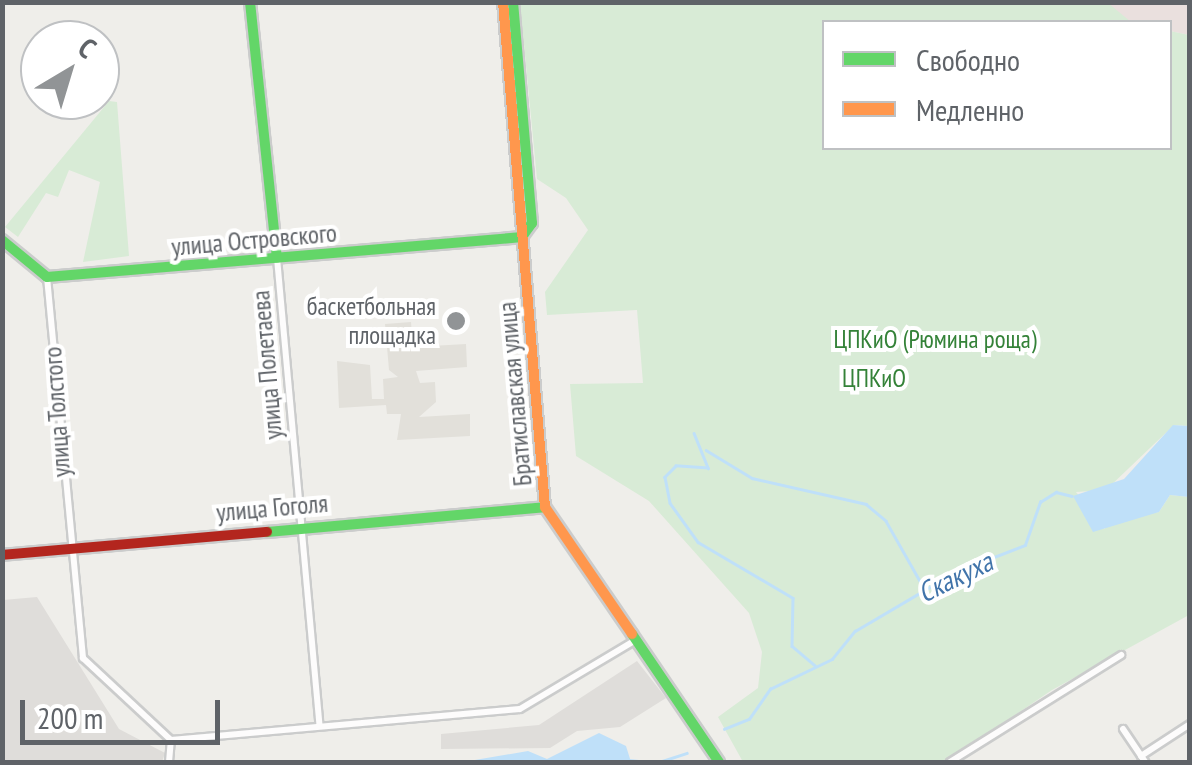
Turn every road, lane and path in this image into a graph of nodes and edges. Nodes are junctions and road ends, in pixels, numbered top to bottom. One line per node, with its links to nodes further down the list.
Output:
1 (250, 2): 6 (street, улица Полетаева)
2 (502, 2): 4 (street, Братиславская улица)
3 (512, 2): 4 (street, Братиславская улица)
4 (522, 237): 6 (street, улица Островского); 8 (street, Братиславская улица)
5 (2, 240): 7 (street)
6 (277, 258): 7 (street, улица Островского); 9 (street, улица Полетаева)
7 (47, 278): 10 (street, улица Толстого)
8 (545, 507): 9 (street, улица Гоголя); 12 (street, Братиславская улица)
9 (301, 525): 10 (street, улица Гоголя); 14 (street, улица Полетаева)
10 (68, 547): 11 (street, улица Гоголя); 17 (street, улица Толстого)
11 (2, 555)
12 (634, 642): 14 (street); 20 (street, Братиславская улица)
13 (1121, 655): 21 (street)
14 (319, 724): 17 (street)
15 (1190, 724): 18 (street)
16 (1124, 729): 18 (street)
17 (171, 740): 19 (street)
18 (1143, 759)
19 (169, 762)
20 (719, 762)
21 (950, 762)

